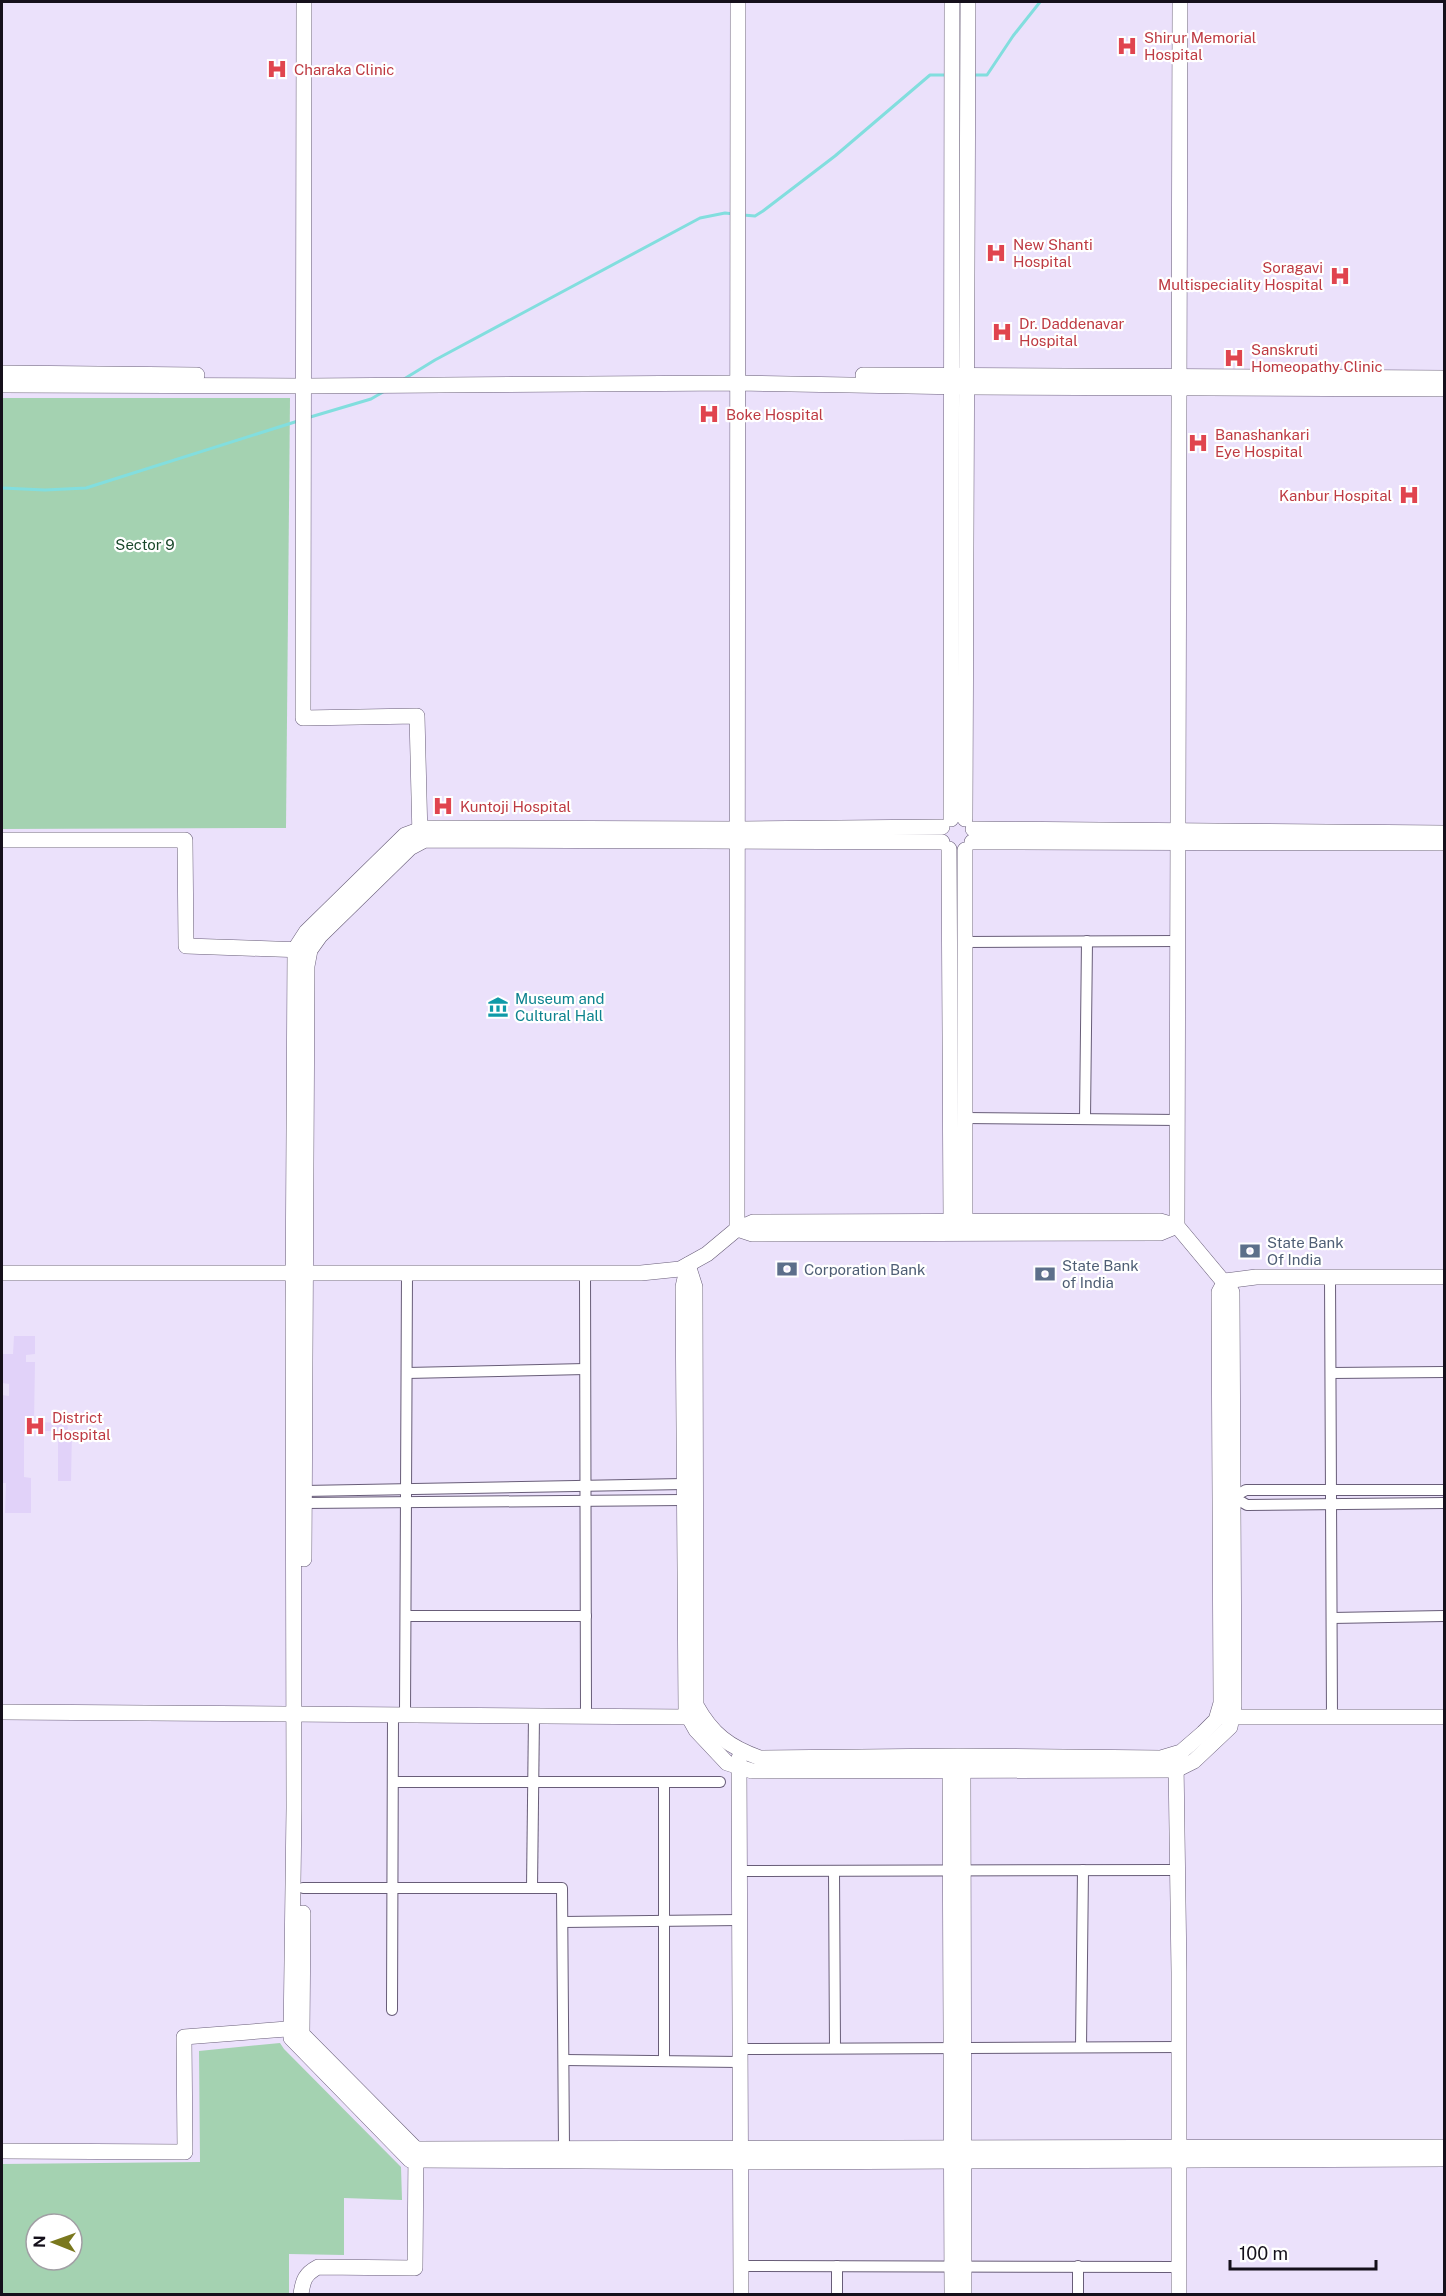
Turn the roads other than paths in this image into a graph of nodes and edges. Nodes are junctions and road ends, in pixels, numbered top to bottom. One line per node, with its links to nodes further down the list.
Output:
1 (304, 2): 9 (street)
2 (738, 2): 8 (street)
3 (952, 2): 11 (street)
4 (969, 2): 11 (street)
5 (1180, 2): 12 (street)
6 (2, 373): 9 (street)
7 (1444, 378): 12 (street)
8 (738, 379): 10 (street); 11 (street); 16 (street)
9 (304, 381): 10 (street); 10 (street); 13 (street); 18 (street)
10 (416, 381)
11 (959, 381): 12 (street); 17 (street)
12 (1179, 382): 14 (street); 19 (street)
13 (2, 385)
14 (1444, 389)
15 (1444, 833): 19 (street)
16 (738, 835): 17 (street); 18 (street); 31 (street)
17 (957, 835): 19 (street); 24 (street); 29 (street)
18 (420, 836): 25 (street)
19 (1178, 837): 21 (street); 23 (street)
20 (2, 840): 25 (street)
21 (1444, 843)
22 (1087, 941): 23 (street); 24 (street); 27 (street)
23 (1178, 941): 28 (street)
24 (964, 942): 26 (street)
25 (303, 950): 34 (street)
26 (965, 1118): 27 (street); 29 (street)
27 (1085, 1119): 28 (street)
28 (1178, 1120): 30 (street)
29 (958, 1225): 30 (street); 31 (street)
30 (1177, 1226): 39 (street)
31 (737, 1229): 32 (street)
32 (688, 1265): 36 (street); 48 (street); 62 (street)
33 (2, 1273): 34 (street)
34 (299, 1274): 35 (street); 49 (street)
35 (407, 1274): 36 (street); 42 (street)
36 (585, 1274): 40 (street)
37 (1330, 1277): 38 (street); 39 (street); 43 (street)
38 (1444, 1277)
39 (1225, 1281): 50 (street); 65 (street)
40 (585, 1369): 42 (street); 44 (street)
41 (1444, 1372): 43 (street)
42 (407, 1373): 45 (street)
43 (1330, 1373): 46 (street)
44 (586, 1486): 45 (street); 48 (street); 51 (street)
45 (406, 1489): 49 (street); 52 (street)
46 (1331, 1490): 47 (street); 50 (street); 54 (street)
47 (1444, 1490)
48 (684, 1492): 51 (street); 62 (street)
49 (301, 1496): 52 (street); 60 (street)
50 (1233, 1497): 54 (street); 65 (street)
51 (586, 1500): 52 (street); 56 (street)
52 (406, 1502): 55 (street)
53 (1444, 1503): 54 (street)
54 (1331, 1504): 58 (street)
55 (406, 1616): 56 (street); 61 (street)
56 (586, 1616): 64 (street)
57 (1444, 1616): 58 (street)
58 (1332, 1618): 67 (street)
59 (2, 1712): 60 (street)
60 (299, 1714): 61 (street); 82 (street); 89 (street)
61 (399, 1715): 63 (street); 73 (street)
62 (694, 1715): 64 (street); 68 (street); 71 (street)
63 (534, 1716): 64 (street); 74 (street)
64 (586, 1716)
65 (1224, 1717): 67 (street); 69 (street); 72 (street)
66 (1444, 1717): 67 (street)
67 (1332, 1718)
68 (739, 1750): 70 (street); 71 (street)
69 (1176, 1754): 70 (street); 72 (street)
70 (957, 1766): 71 (street); 72 (street); 77 (street)
71 (739, 1767): 80 (street)
72 (1176, 1770): 79 (street)
73 (393, 1782): 74 (street); 83 (street)
74 (533, 1782): 75 (street); 84 (street)
75 (664, 1782): 76 (street); 86 (street)
76 (720, 1782)
77 (957, 1870): 78 (street); 81 (street); 93 (street)
78 (1083, 1870): 79 (street); 90 (street)
79 (1177, 1870): 91 (street)
80 (740, 1871): 81 (street); 85 (street)
81 (834, 1871): 92 (street)
82 (303, 1888): 83 (street); 89 (street)
83 (393, 1888): 84 (street); 88 (street)
84 (532, 1888): 87 (street)
85 (740, 1920): 86 (street); 94 (street)
86 (664, 1921): 87 (street); 96 (street)
87 (563, 1922): 95 (street)
88 (392, 2010)
89 (297, 2028): 99 (street); 101 (street)
90 (1081, 2047): 91 (street); 93 (street)
91 (1179, 2047): 100 (street)
92 (835, 2048): 93 (street); 94 (street)
93 (957, 2048): 103 (street)
94 (740, 2055): 96 (street); 102 (street)
95 (564, 2060): 96 (street); 98 (street)
96 (664, 2061)
97 (1444, 2147): 100 (street)
98 (564, 2148): 101 (street); 102 (street)
99 (2, 2151)
100 (1179, 2153): 103 (street); 104 (street); 109 (street)
101 (416, 2154): 102 (street); 110 (street)
102 (740, 2154): 103 (street); 105 (street)
103 (958, 2154): 107 (street)
104 (1444, 2158)
105 (741, 2266): 106 (street); 111 (street)
106 (837, 2266): 107 (street); 112 (street)
107 (958, 2266): 108 (street); 113 (street); 114 (street)
108 (1078, 2266): 109 (street); 115 (street)
109 (1179, 2266): 116 (street)
110 (301, 2295)
111 (741, 2295)
112 (837, 2295)
113 (952, 2295)
114 (964, 2295)
115 (1078, 2295)
116 (1179, 2295)

